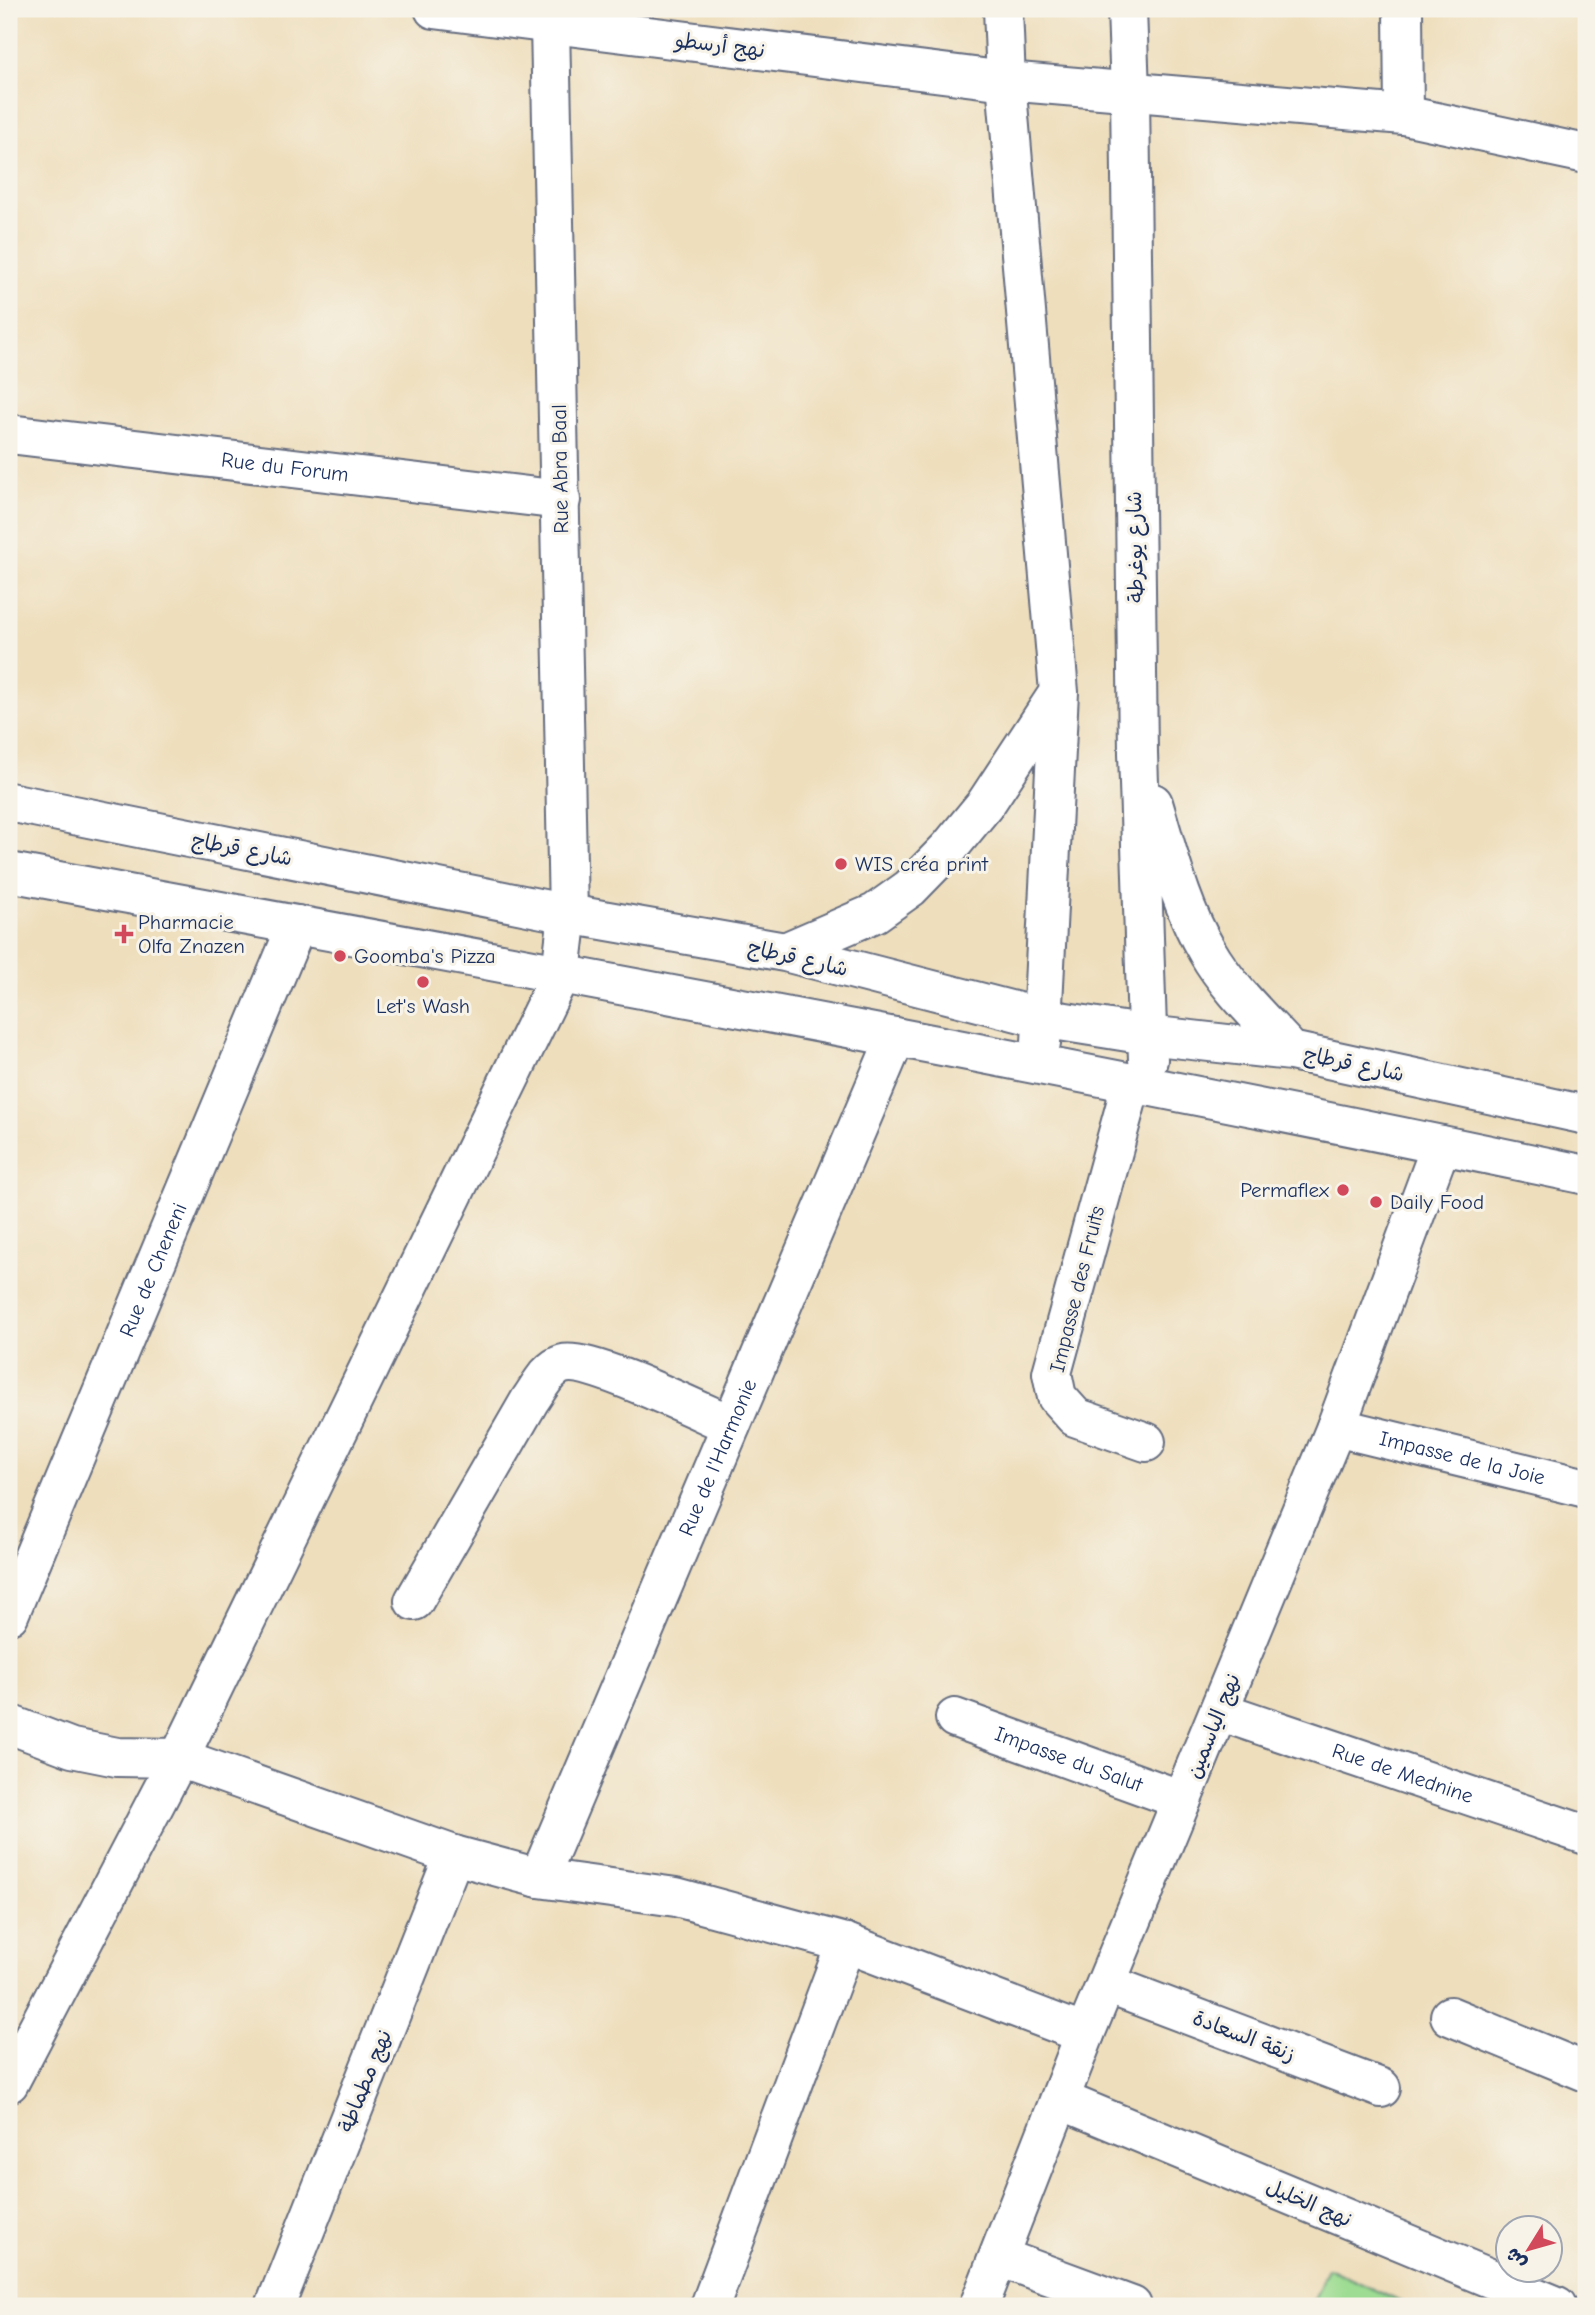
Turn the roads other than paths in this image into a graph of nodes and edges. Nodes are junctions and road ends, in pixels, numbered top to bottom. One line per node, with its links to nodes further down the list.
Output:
1 (434, 9): 5 (street, نهج أرسطو)
2 (1003, 9): 6 (street)
3 (1126, 9): 7 (street, شارع يوغرطة)
4 (1403, 9): 8 (street)
5 (550, 24): 6 (street, نهج أرسطو); 11 (street, Rue Abra Baal)
6 (1006, 80): 7 (street, نهج أرسطو); 12 (street)
7 (1130, 92): 8 (street, نهج أرسطو); 13 (street, شارع يوغرطة)
8 (1404, 115): 9 (street, نهج أرسطو)
9 (1586, 154)
10 (9, 434): 11 (street, Rue du Forum)
11 (561, 499): 16 (street, Rue Abra Baal)
12 (1059, 692): 18 (street); 20 (street)
13 (1138, 752): 21 (street, شارع يوغرطة); 23 (street)
14 (9, 802): 16 (street, شارع قرطاج)
15 (9, 872): 17 (street)
16 (568, 914): 18 (street, شارع قرطاج); 19 (street, Rue Abra Baal)
17 (297, 925): 19 (street); 34 (street, Rue de Cheneni)
18 (785, 952): 20 (street, شارع قرطاج)
19 (561, 973): 22 (street); 38 (street, Rue Abra Baal)
20 (1041, 1018): 21 (street, شارع قرطاج); 24 (street)
21 (1147, 1035): 23 (street, شارع قرطاج); 25 (street, شارع يوغرطة)
22 (896, 1037): 24 (street); 29 (street, Rue de l'Harmonie)
23 (1291, 1051): 26 (street, شارع قرطاج)
24 (1040, 1065): 25 (street)
25 (1140, 1084): 27 (street); 31 (street, Impasse des Fruits)
26 (1586, 1115)
27 (1441, 1144): 28 (street); 30 (street, نهج الياسمين)
28 (1586, 1175)
29 (731, 1425): 33 (street); 42 (street, Rue de l'Harmonie)
30 (1336, 1427): 32 (street, Impasse de la Joie); 35 (street, نهج الياسمين)
31 (1146, 1442)
32 (1586, 1488)
33 (414, 1601)
34 (9, 1615)
35 (1219, 1711): 39 (street, نهج الياسمين); 40 (street, Rue de Mednine)
36 (955, 1718): 39 (street, Impasse du Salut)
37 (9, 1724): 38 (street)
38 (179, 1758): 41 (street); 48 (street, Rue Abra Baal)
39 (1182, 1800): 44 (street, نهج الياسمين)
40 (1586, 1835)
41 (454, 1855): 42 (street); 52 (street, نهج مطماطة)
42 (539, 1878): 43 (street)
43 (846, 1943): 46 (street); 53 (street)
44 (1107, 1984): 46 (street, نهج الياسمين); 49 (street, زنقة السعادة)
45 (1450, 2016): 47 (street)
46 (1086, 2034): 50 (street, نهج الياسمين)
47 (1586, 2072)
48 (9, 2083)
49 (1381, 2088)
50 (1060, 2100): 51 (street, نهج الياسمين); 56 (street, نهج الخليل)
51 (999, 2257): 54 (street, نهج الياسمين); 55 (street)
52 (275, 2306)
53 (710, 2306)
54 (979, 2306)
55 (1132, 2306)
56 (1557, 2306)

